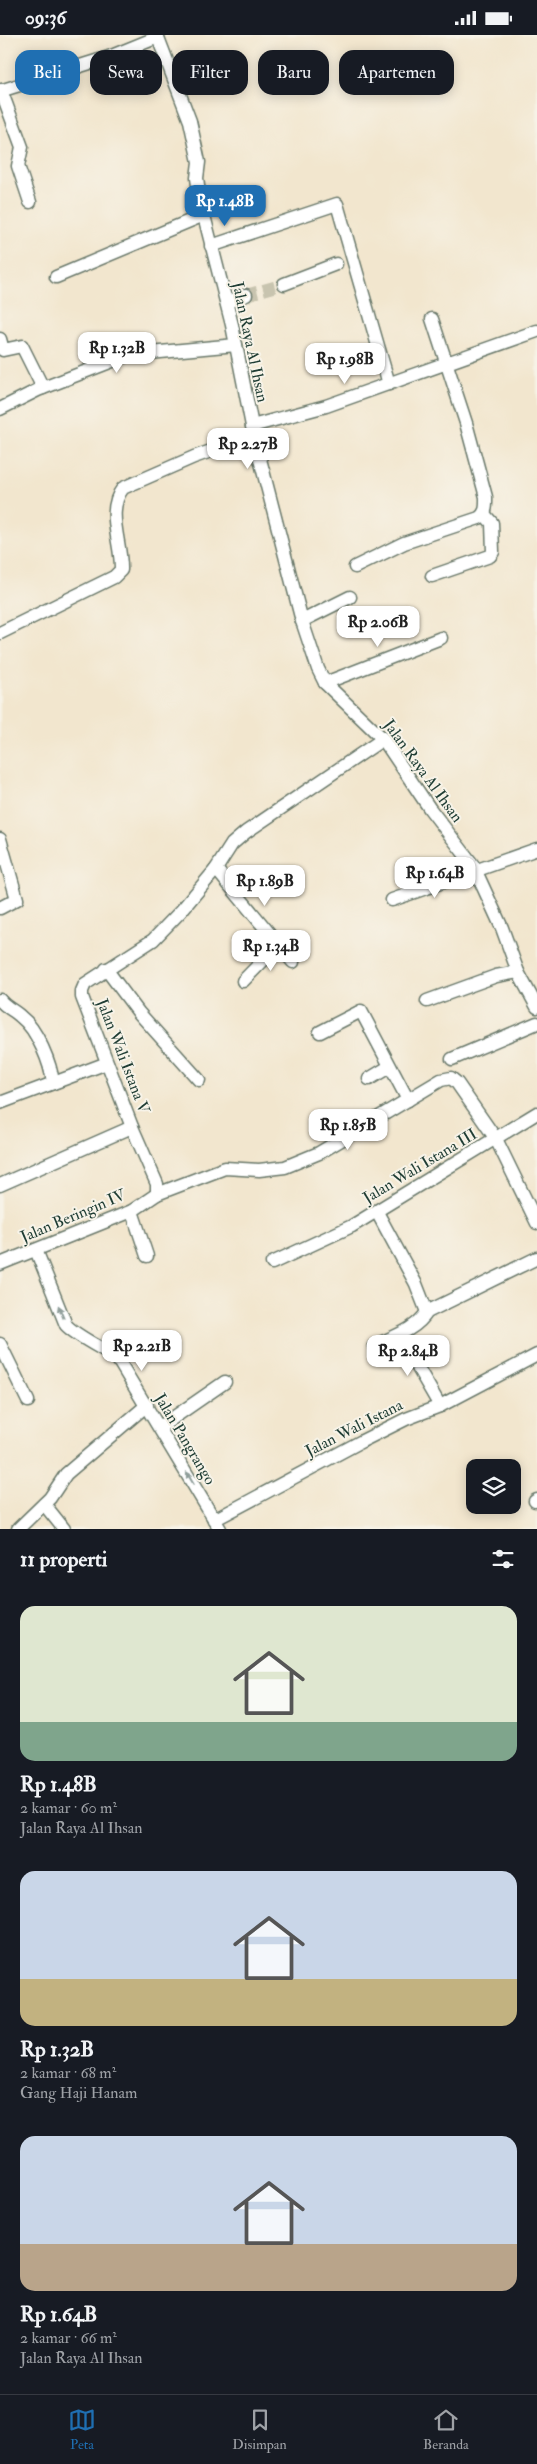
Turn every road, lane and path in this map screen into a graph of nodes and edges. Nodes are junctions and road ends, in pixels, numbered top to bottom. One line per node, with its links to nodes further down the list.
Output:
1 (158, 36): 2 (street); 4 (street, Jalan Raya Al Ihsan)
2 (0, 91): 3 (street)
3 (30, 202)
4 (204, 215): 5 (street, Jalan Raya Al Ihsan); 7 (street)
5 (211, 246): 10 (street, Jalan Raya Al Ihsan); 16 (street)
6 (336, 264): 8 (street)
7 (56, 277)
8 (284, 284)
9 (246, 295): 10 (street)
10 (227, 302): 14 (street, Jalan Raya Al Ihsan)
11 (432, 319): 15 (street)
12 (537, 331): 15 (street)
13 (0, 339): 17 (street)
14 (236, 345): 17 (street); 19 (street, Jalan Raya Al Ihsan)
15 (445, 365): 16 (street); 20 (street)
16 (389, 384): 19 (street)
17 (43, 388): 18 (street)
18 (0, 409)
19 (253, 431): 24 (street, Jalan Raya Al Ihsan); 25 (street)
20 (484, 514): 21 (street); 22 (street)
21 (355, 567)
22 (432, 576)
23 (350, 597): 24 (street)
24 (302, 621): 27 (street, Jalan Raya Al Ihsan)
25 (0, 633)
26 (442, 638): 27 (street)
27 (325, 683): 28 (street, Jalan Raya Al Ihsan)
28 (383, 739): 31 (street, Jalan Raya Al Ihsan); 32 (street, Jalan Wali Istana V)
29 (0, 844): 34 (street)
30 (537, 849): 31 (street)
31 (474, 867): 33 (street); 38 (street, Jalan Raya Al Ihsan)
32 (216, 869): 35 (street); 37 (street, Jalan Wali Istana V)
33 (392, 900)
34 (0, 908)
35 (278, 945): 36 (street); 39 (street)
36 (294, 962)
37 (106, 969): 46 (street, Jalan Wali Istana V); 49 (street)
38 (518, 973): 41 (street); 42 (street, Jalan Raya Al Ihsan)
39 (243, 981)
40 (0, 1000): 50 (street)
41 (427, 1001)
42 (537, 1007)
43 (537, 1023): 45 (street)
44 (320, 1032): 47 (street)
45 (452, 1059)
46 (107, 1063): 50 (street); 54 (street, Jalan Wali Istana V)
47 (389, 1067): 48 (street); 51 (street)
48 (368, 1079)
49 (198, 1080)
50 (53, 1083): 52 (street)
51 (408, 1099): 55 (street, Jalan Wali Istana III); 57 (street, Jalan Wali Istana III)
52 (0, 1103)
53 (537, 1113): 55 (street)
54 (132, 1127): 56 (street); 57 (street, Jalan Wali Istana V)
55 (496, 1139): 59 (street, Jalan Wali Istana III); 60 (street)
56 (0, 1185)
57 (157, 1194): 58 (street, Jalan Beringin IV)
58 (132, 1211): 61 (street, Jalan Beringin IV); 62 (street)
59 (377, 1212): 64 (street, Jalan Wali Istana III); 66 (street)
60 (537, 1223)
61 (36, 1250): 65 (street, Jalan Beringin IV); 73 (street, Jalan Pangrango, one-way to 61)
62 (147, 1256)
63 (537, 1258): 66 (street)
64 (272, 1263)
65 (0, 1264)
66 (427, 1312): 67 (street)
67 (399, 1335): 69 (street); 74 (street)
68 (0, 1344): 72 (street)
69 (374, 1346)
70 (537, 1355): 74 (street, Jalan Wali Istana)
71 (225, 1382): 75 (street)
72 (28, 1401)
73 (147, 1405): 75 (street, Jalan Pangrango); 76 (street)
74 (440, 1406): 77 (street, Jalan Wali Istana)
75 (160, 1427): 77 (street, Jalan Pangrango, one-way to 75)
76 (44, 1505): 78 (street); 79 (street)
77 (217, 1525)
78 (18, 1529)
79 (64, 1529)

